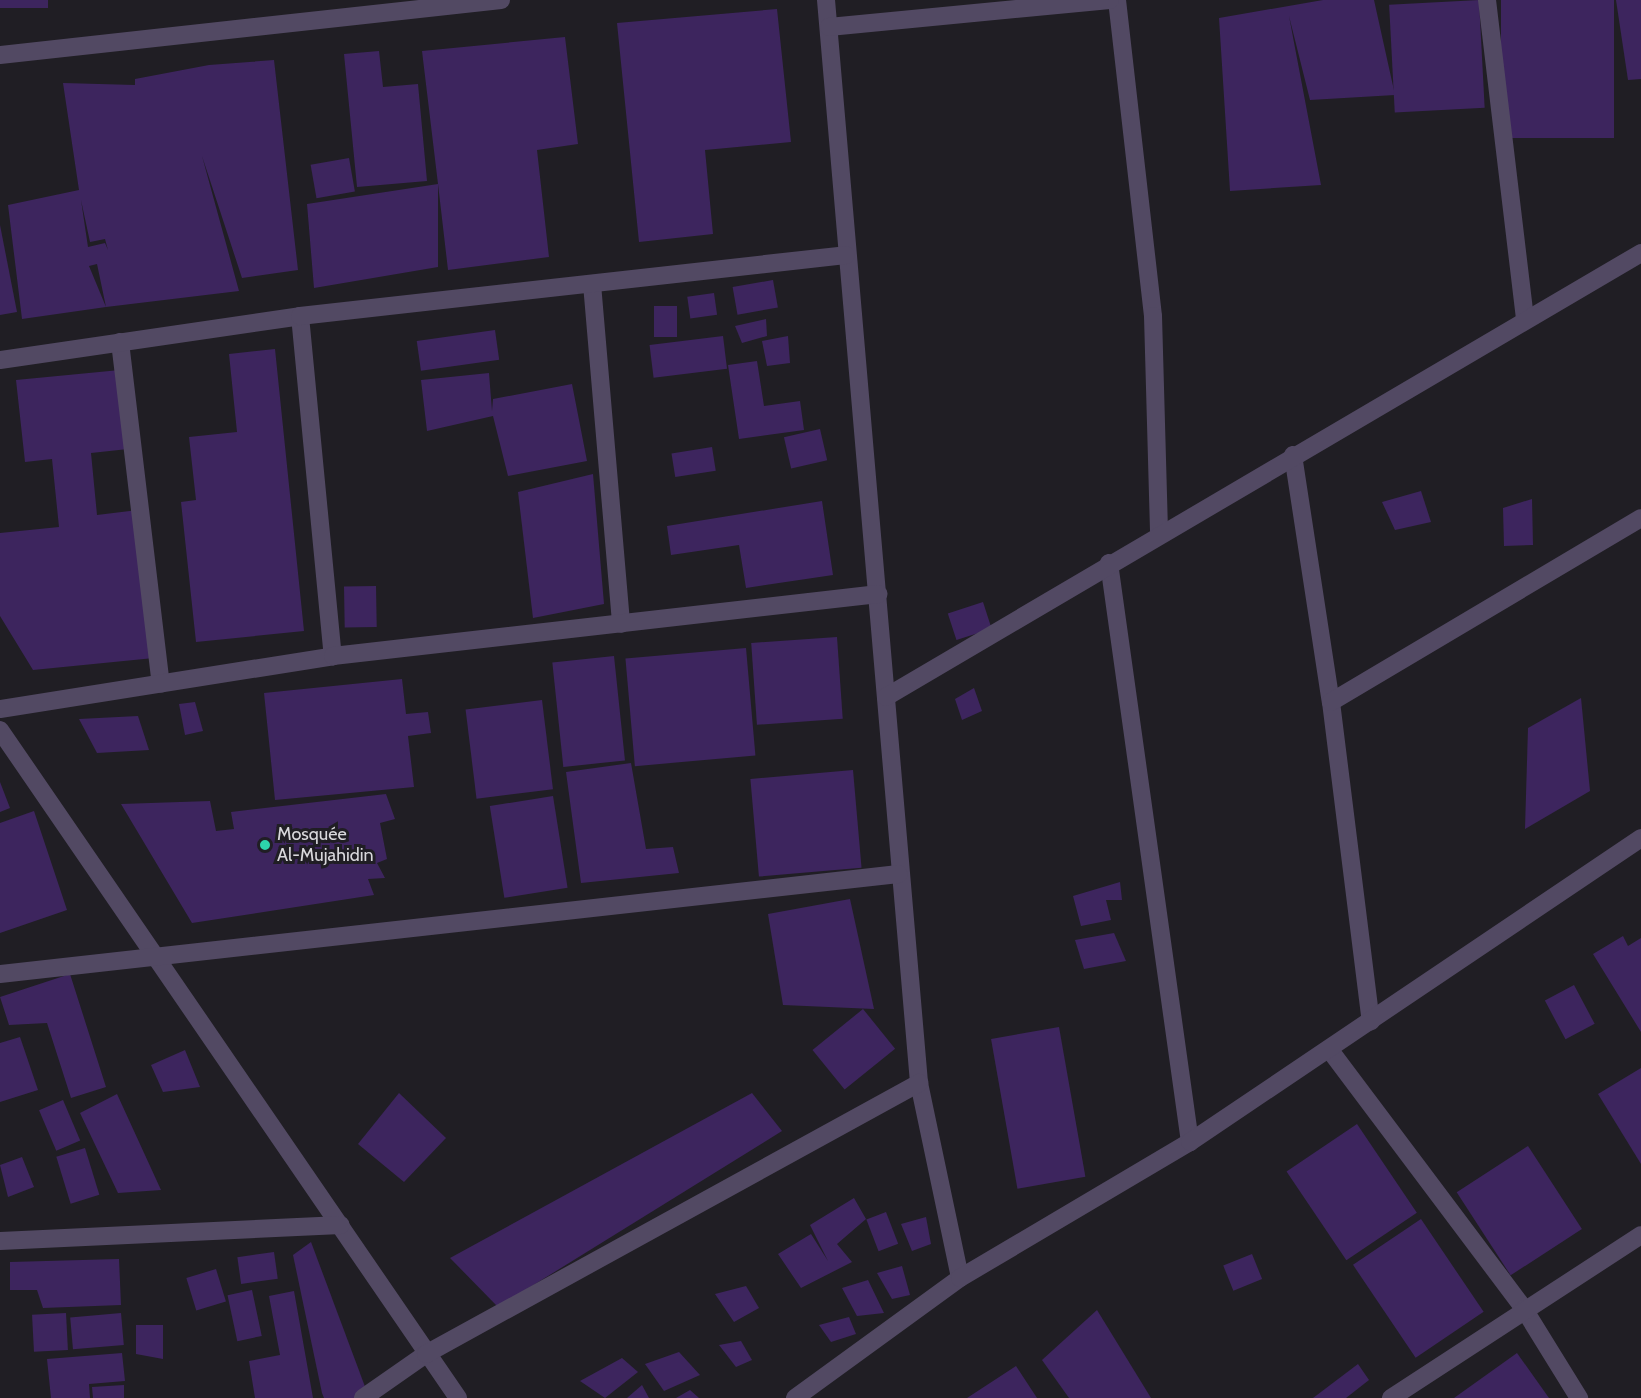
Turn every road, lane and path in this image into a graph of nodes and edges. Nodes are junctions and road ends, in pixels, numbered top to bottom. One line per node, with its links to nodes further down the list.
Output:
1 (501, 0): 7 (street)
2 (826, 0): 6 (street)
3 (1110, 0): 6 (street)
4 (1117, 0): 17 (street)
5 (1487, 0): 12 (street)
6 (830, 27): 9 (street)
7 (0, 55)
8 (1641, 253): 12 (street)
9 (846, 255): 10 (street); 19 (street)
10 (592, 284): 11 (street); 20 (street)
11 (300, 316): 13 (street); 21 (street)
12 (1525, 319): 15 (street)
13 (120, 342): 14 (street); 22 (street)
14 (0, 360)
15 (1293, 455): 17 (street); 24 (street)
16 (1641, 518): 24 (street)
17 (1159, 532): 18 (street)
18 (1109, 563): 23 (street); 34 (street)
19 (878, 594): 20 (street); 23 (street)
20 (621, 624): 21 (street)
21 (333, 656): 22 (street)
22 (162, 684): 25 (street)
23 (886, 698): 28 (street)
24 (1331, 702): 31 (street)
25 (0, 709)
26 (0, 730): 29 (street)
27 (1641, 838): 31 (street)
28 (898, 874): 29 (street); 33 (street)
29 (158, 959): 30 (street); 35 (street)
30 (0, 975)
31 (1371, 1022): 32 (street)
32 (1329, 1049): 34 (street); 39 (street)
33 (919, 1083): 38 (street); 40 (street)
34 (1190, 1142): 38 (street)
35 (341, 1225): 37 (street); 40 (street)
36 (1641, 1235): 39 (street)
37 (0, 1241)
38 (960, 1278): 43 (street)
39 (1524, 1309): 44 (street); 45 (street)
40 (426, 1354): 41 (street); 42 (street)
41 (363, 1398)
42 (458, 1398)
43 (795, 1398)
44 (1391, 1398)
45 (1579, 1398)

